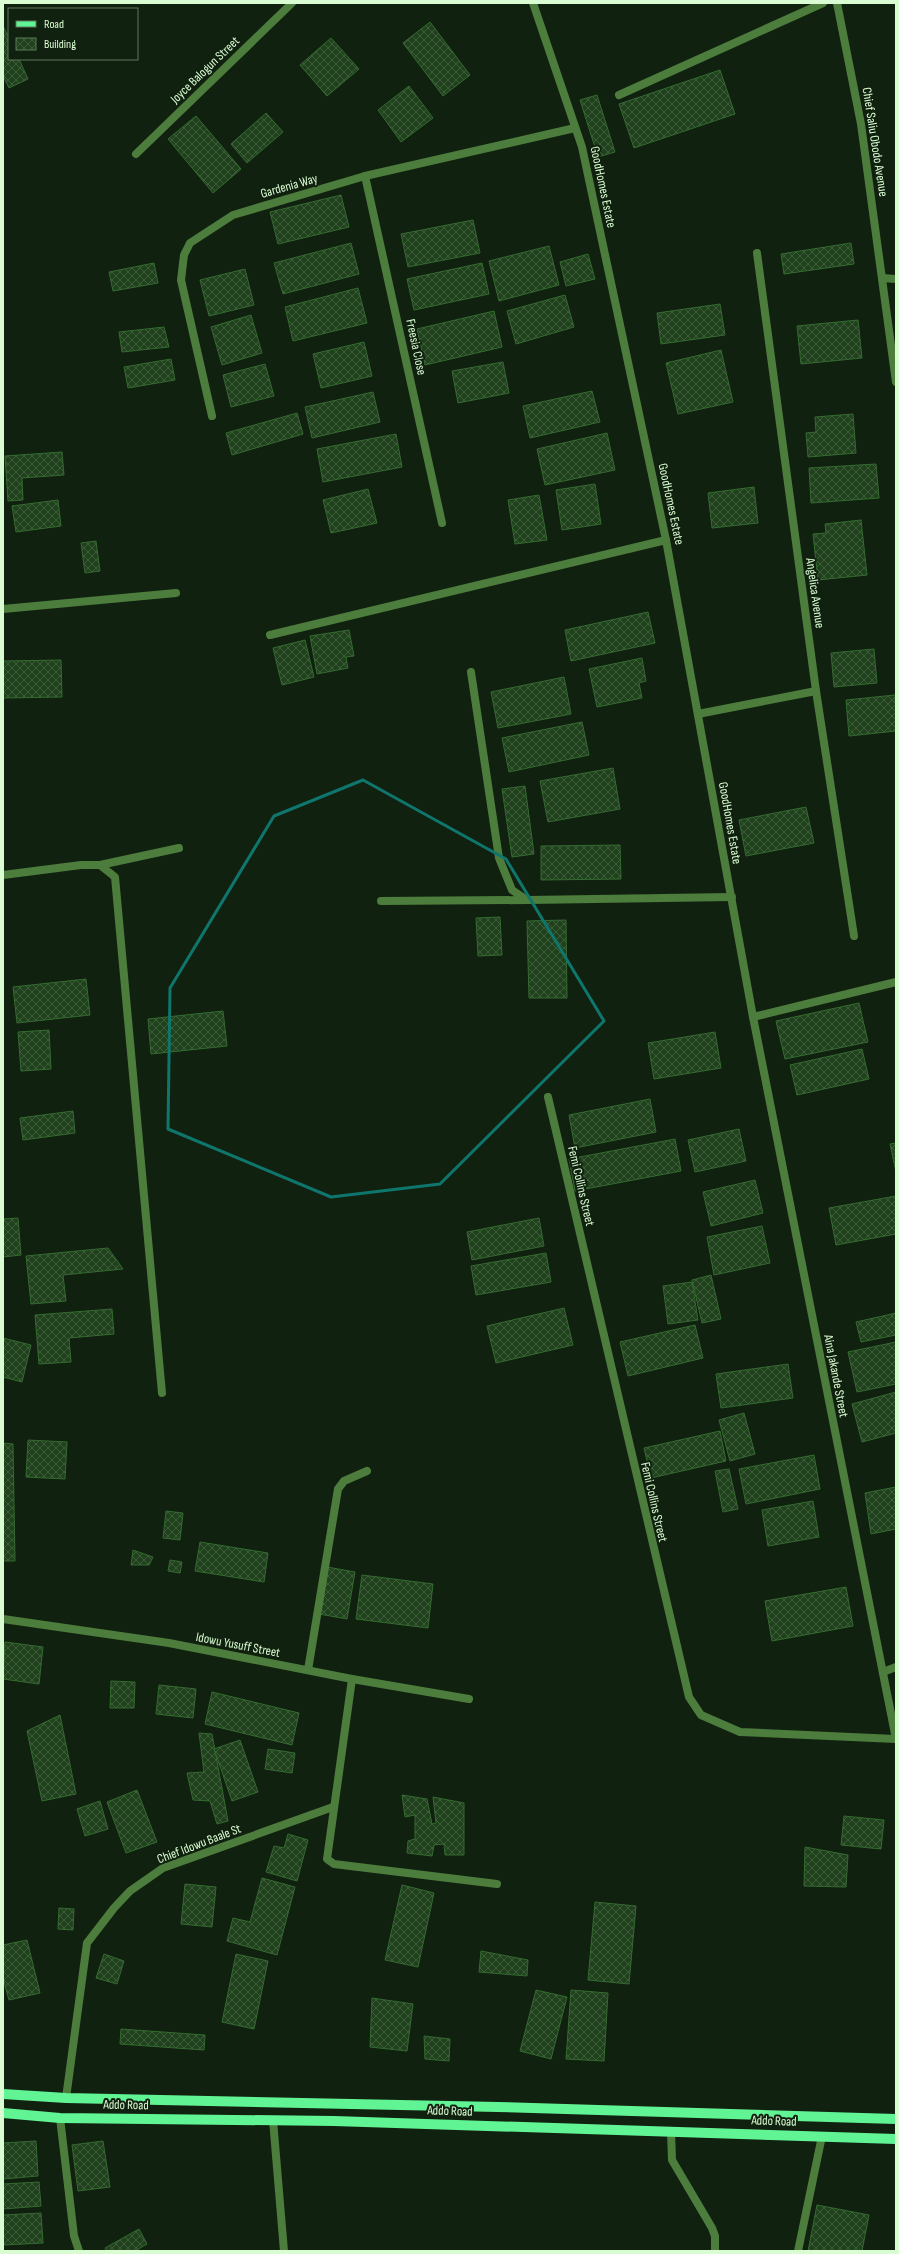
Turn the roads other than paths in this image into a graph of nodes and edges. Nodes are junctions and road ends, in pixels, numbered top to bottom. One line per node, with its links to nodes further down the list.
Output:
1 (292, 3): 7 (street, Joyce Balogun Street)
2 (533, 3): 6 (street, GoodHomes Estate)
3 (823, 3): 5 (street)
4 (837, 3): 10 (street, Chief Saliu Obodo Avenue)
5 (619, 95)
6 (575, 128): 8 (street, Gardenia Way); 15 (street, GoodHomes Estate)
7 (136, 154)
8 (366, 176): 13 (street, Gardenia Way); 14 (street, Freesia Close)
9 (757, 253): 20 (street, Angelica Avenue)
10 (882, 278): 11 (street); 12 (street, Chief Saliu Obodo Avenue)
11 (896, 279)
12 (896, 382)
13 (212, 416)
14 (442, 523)
15 (666, 540): 18 (street); 21 (street, GoodHomes Estate)
16 (176, 593): 17 (street)
17 (3, 609)
18 (270, 635)
19 (471, 672): 27 (street)
20 (816, 691): 21 (street); 28 (street, Angelica Avenue)
21 (698, 714): 25 (street, GoodHomes Estate)
22 (179, 848): 23 (street)
23 (100, 865): 24 (street); 32 (street)
24 (3, 875)
25 (732, 897): 27 (street); 30 (street, GoodHomes Estate)
26 (381, 900): 27 (street)
27 (527, 900)
28 (854, 936)
29 (896, 982): 30 (street)
30 (753, 1017): 37 (street, Aina Jakande Street)
31 (548, 1097): 40 (street, Femi Collins Street)
32 (162, 1394)
33 (367, 1471): 36 (street)
34 (3, 1619): 36 (street, Idowu Yusuff Street)
35 (896, 1667): 37 (street)
36 (308, 1670): 38 (street, Idowu Yusuff Street)
37 (883, 1672): 40 (street, Aina Jakande Street)
38 (352, 1679): 39 (street, Idowu Yusuff Street); 41 (street)
39 (469, 1699)
40 (896, 1739)
41 (333, 1806): 42 (street); 44 (street, Chief Idowu Baale St)
42 (497, 1884)
43 (3, 2094): 44 (main road, Addo Road)
44 (66, 2098): 47 (main road, Addo Road)
45 (3, 2113): 46 (main road, Addo Road)
46 (60, 2118): 48 (main road, Addo Road); 52 (street)
47 (896, 2119)
48 (273, 2120): 49 (main road, Addo Road); 53 (street)
49 (671, 2131): 50 (main road, Addo Road); 54 (street)
50 (822, 2136): 51 (main road, Addo Road); 55 (street)
51 (896, 2139)
52 (79, 2251)
53 (284, 2251)
54 (715, 2251)
55 (798, 2251)

